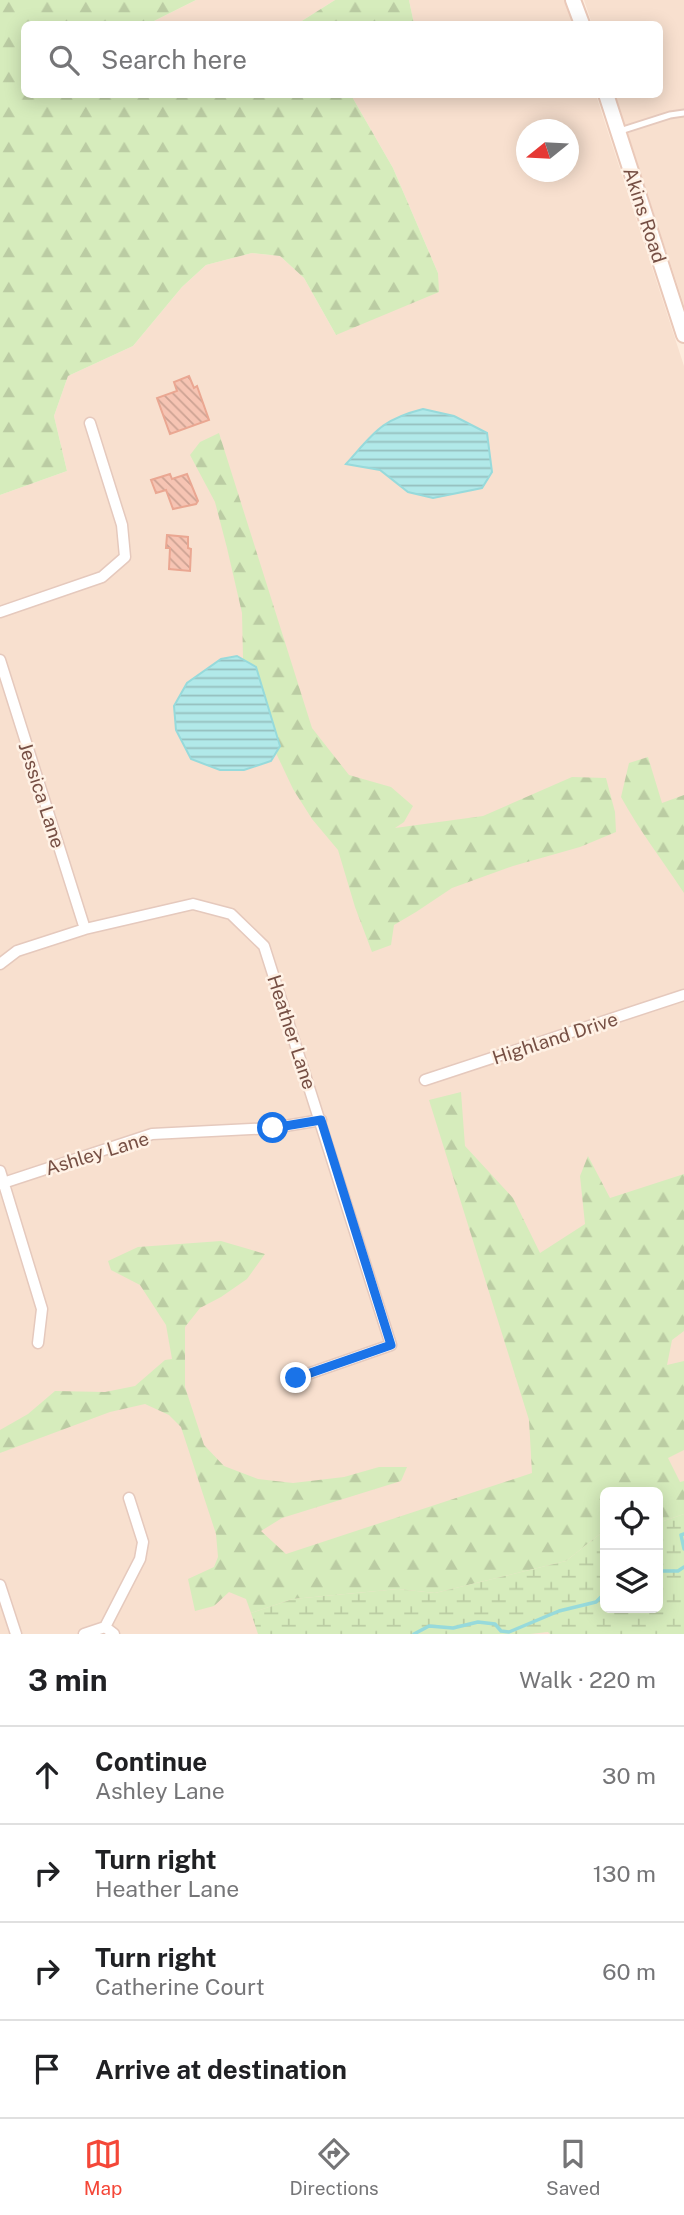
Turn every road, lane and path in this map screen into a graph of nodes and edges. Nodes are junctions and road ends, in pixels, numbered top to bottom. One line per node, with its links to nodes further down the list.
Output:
1 (573, 0): 2 (street)
2 (581, 21)
3 (607, 98): 5 (street, Akins Road)
4 (684, 113): 5 (lane)
5 (618, 131): 6 (street, Akins Road)
6 (679, 300): 7 (street, Akins Road)
7 (684, 335)
8 (90, 423): 9 (street)
9 (0, 612)
10 (0, 660): 11 (street, Jessica Lane)
11 (85, 929): 12 (street, Heather Lane); 15 (street, Heather Lane)
12 (0, 964)
13 (684, 995): 14 (street, Highland Drive)
14 (425, 1080)
15 (321, 1120): 17 (street, Ashley Lane); 19 (street, Heather Lane)
16 (0, 1171): 17 (street)
17 (2, 1183): 18 (street)
18 (38, 1343)
19 (296, 1378)
20 (129, 1499): 22 (street)
21 (0, 1585): 23 (street)
22 (105, 1627): 24 (street); 25 (street)
23 (16, 1634)
24 (84, 1634)
25 (114, 1634)

